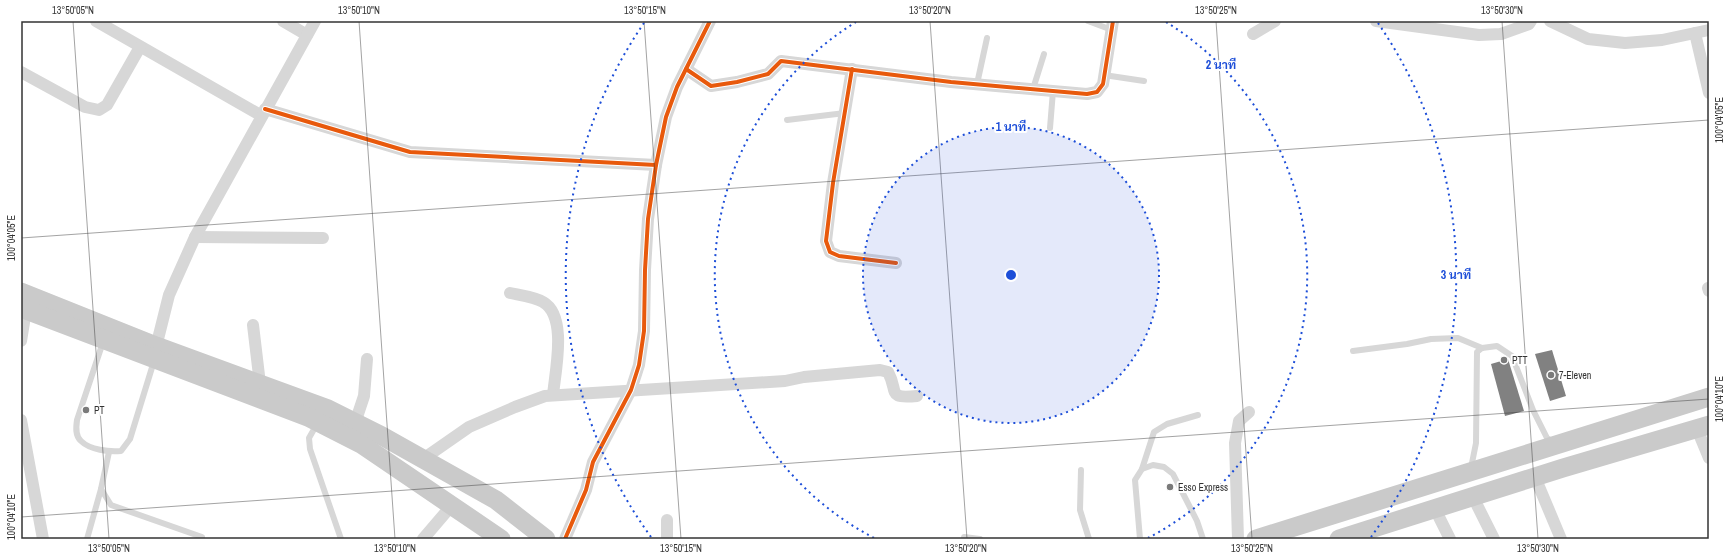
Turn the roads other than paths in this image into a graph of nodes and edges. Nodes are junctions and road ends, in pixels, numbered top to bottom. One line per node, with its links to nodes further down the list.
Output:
1 (96, 21): 16 (street)
2 (283, 21): 14 (street)
3 (315, 21): 14 (street)
4 (710, 21): 18 (street)
5 (1088, 21): 10 (lane)
6 (1275, 21): 13 (street)
7 (1376, 21): 8 (street)
8 (1531, 21)
9 (1550, 21): 12 (street)
10 (1112, 25): 21 (street)
11 (1709, 30): 12 (street)
12 (1695, 33): 26 (street)
13 (1253, 34)
14 (307, 35): 27 (street)
15 (987, 38): 23 (lane)
16 (140, 47): 20 (street); 27 (street)
17 (1044, 54): 24 (lane)
18 (686, 69): 19 (street); 31 (street)
19 (852, 69): 23 (street); 28 (street)
20 (21, 72)
21 (1104, 75): 22 (lane); 25 (street)
22 (1144, 81)
23 (977, 84): 24 (street)
24 (1033, 89): 25 (street)
25 (1053, 91): 30 (lane)
26 (1709, 94)
27 (264, 113): 31 (street); 32 (street)
28 (845, 113): 29 (lane); 34 (street)
29 (787, 120)
30 (1050, 128)
31 (656, 165): 45 (street)
32 (195, 237): 33 (street); 42 (street)
33 (323, 238)
34 (896, 263)
35 (510, 293): 46 (street)
36 (25, 302): 38 (main road); 39 (street); 42 (main road)
37 (253, 325): 44 (street)
38 (104, 339): 42 (main road); 56 (lane)
39 (21, 341)
40 (1482, 348): 41 (lane); 55 (lane); 61 (lane)
41 (1353, 351)
42 (155, 353): 44 (main road); 52 (main road); 56 (lane)
43 (367, 359): 53 (street)
44 (260, 384): 53 (main road)
45 (631, 390): 46 (street); 47 (street); 76 (street)
46 (552, 395): 58 (street)
47 (917, 396)
48 (1709, 397): 55 (main road)
49 (1249, 412): 82 (street)
50 (1198, 415): 59 (lane)
51 (21, 420): 70 (street)
52 (317, 422): 65 (main road); 72 (lane)
53 (355, 423): 58 (main road)
54 (1703, 427): 57 (street); 62 (main road)
55 (1556, 444): 61 (main road)
56 (110, 452): 63 (lane)
57 (1709, 458)
58 (423, 459): 75 (main road)
59 (1142, 469): 80 (lane); 81 (lane)
60 (1081, 470): 79 (lane)
61 (1470, 471): 83 (main road)
62 (1535, 477): 64 (main road); 87 (street)
63 (101, 489): 68 (lane); 71 (lane)
64 (1473, 497): 66 (main road); 86 (street)
65 (452, 505): 73 (street); 74 (main road)
66 (1436, 509): 84 (main road); 85 (street)
67 (667, 520): 77 (street)
68 (202, 537)
69 (964, 537): 78 (lane)
70 (42, 538)
71 (86, 539)
72 (341, 539)
73 (423, 539)
74 (502, 539)
75 (546, 539)
76 (565, 539)
77 (666, 539)
78 (980, 539)
79 (1089, 539)
80 (1140, 539)
81 (1203, 539)
82 (1238, 539)
83 (1256, 539)
84 (1340, 539)
85 (1450, 539)
86 (1494, 539)
87 (1561, 539)

